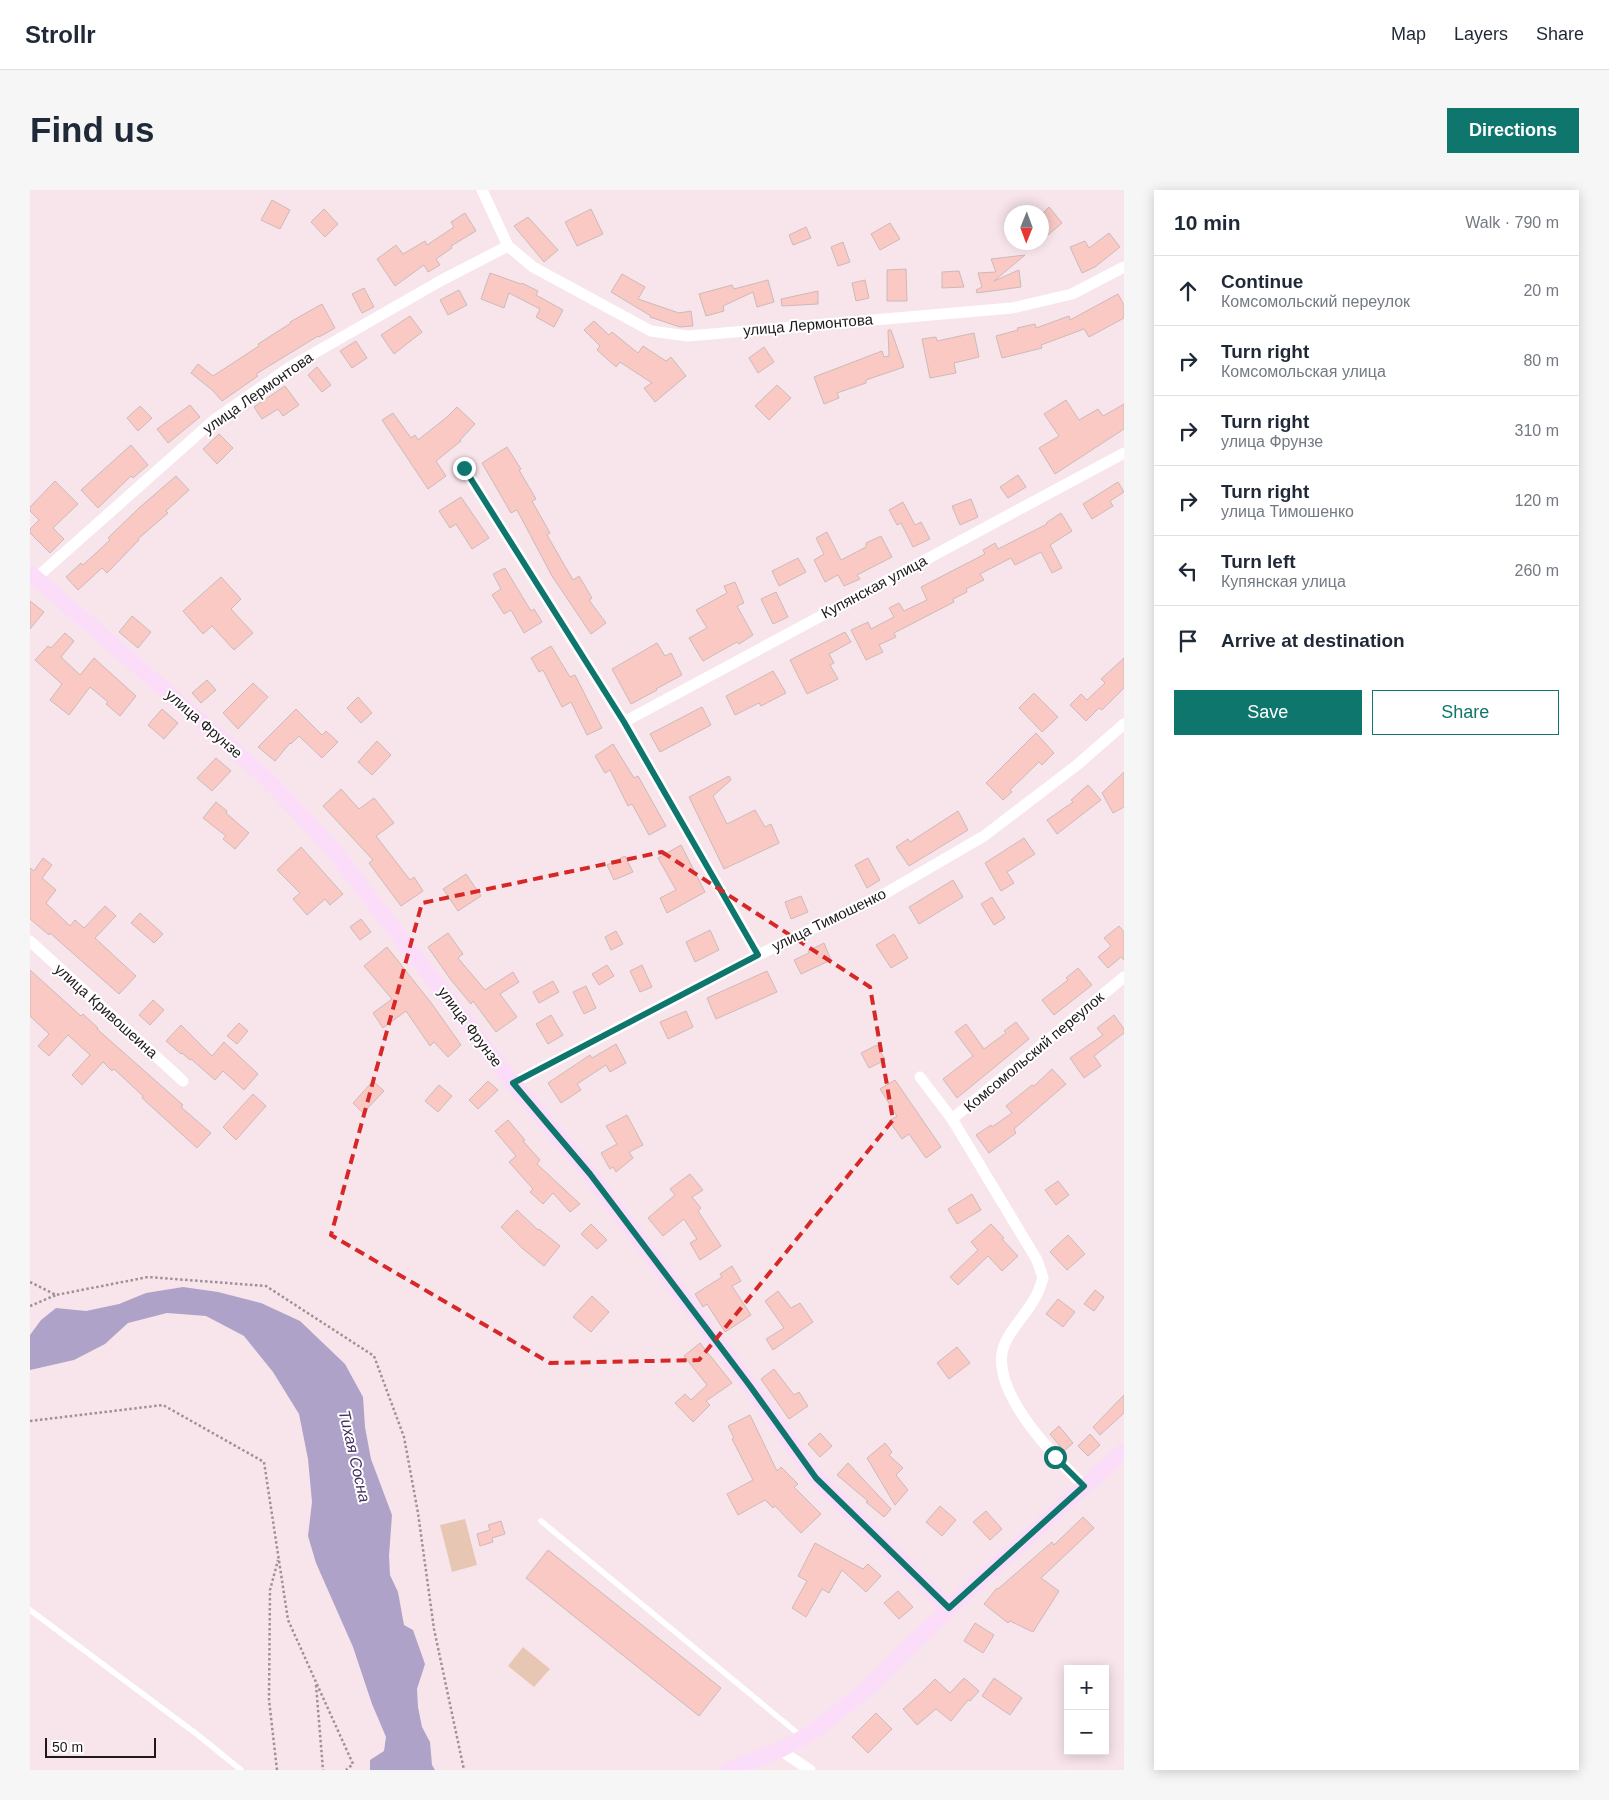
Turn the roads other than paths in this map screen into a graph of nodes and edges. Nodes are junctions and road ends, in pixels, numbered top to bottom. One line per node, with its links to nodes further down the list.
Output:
1 (482, 190): 2 (street, улица Лермонтова)
2 (508, 246): 3 (street, улица Лермонтова); 6 (street, улица Лермонтова)
3 (1124, 267)
4 (1124, 453): 7 (street, Купянская улица)
5 (464, 468): 7 (street)
6 (33, 576): 14 (street, улица Фрунзе)
7 (624, 722): 10 (street)
8 (1124, 724): 10 (street, улица Тимошенко)
9 (30, 941): 13 (street, улица Кривошеина)
10 (758, 955): 14 (street, улица Тимошенко)
11 (1124, 977): 15 (street, Комсомольский переулок)
12 (920, 1077): 15 (street)
13 (183, 1081)
14 (513, 1083): 19 (street, улица Фрунзе)
15 (952, 1119): 17 (street, Комсомольский переулок)
16 (1124, 1451): 17 (street)
17 (1084, 1486): 19 (street)
18 (541, 1521): 21 (lane)
19 (949, 1608): 21 (street)
20 (30, 1610): 23 (lane)
21 (802, 1738): 22 (street)
22 (780, 1750): 24 (street); 25 (street)
23 (241, 1770)
24 (728, 1770)
25 (810, 1770)

